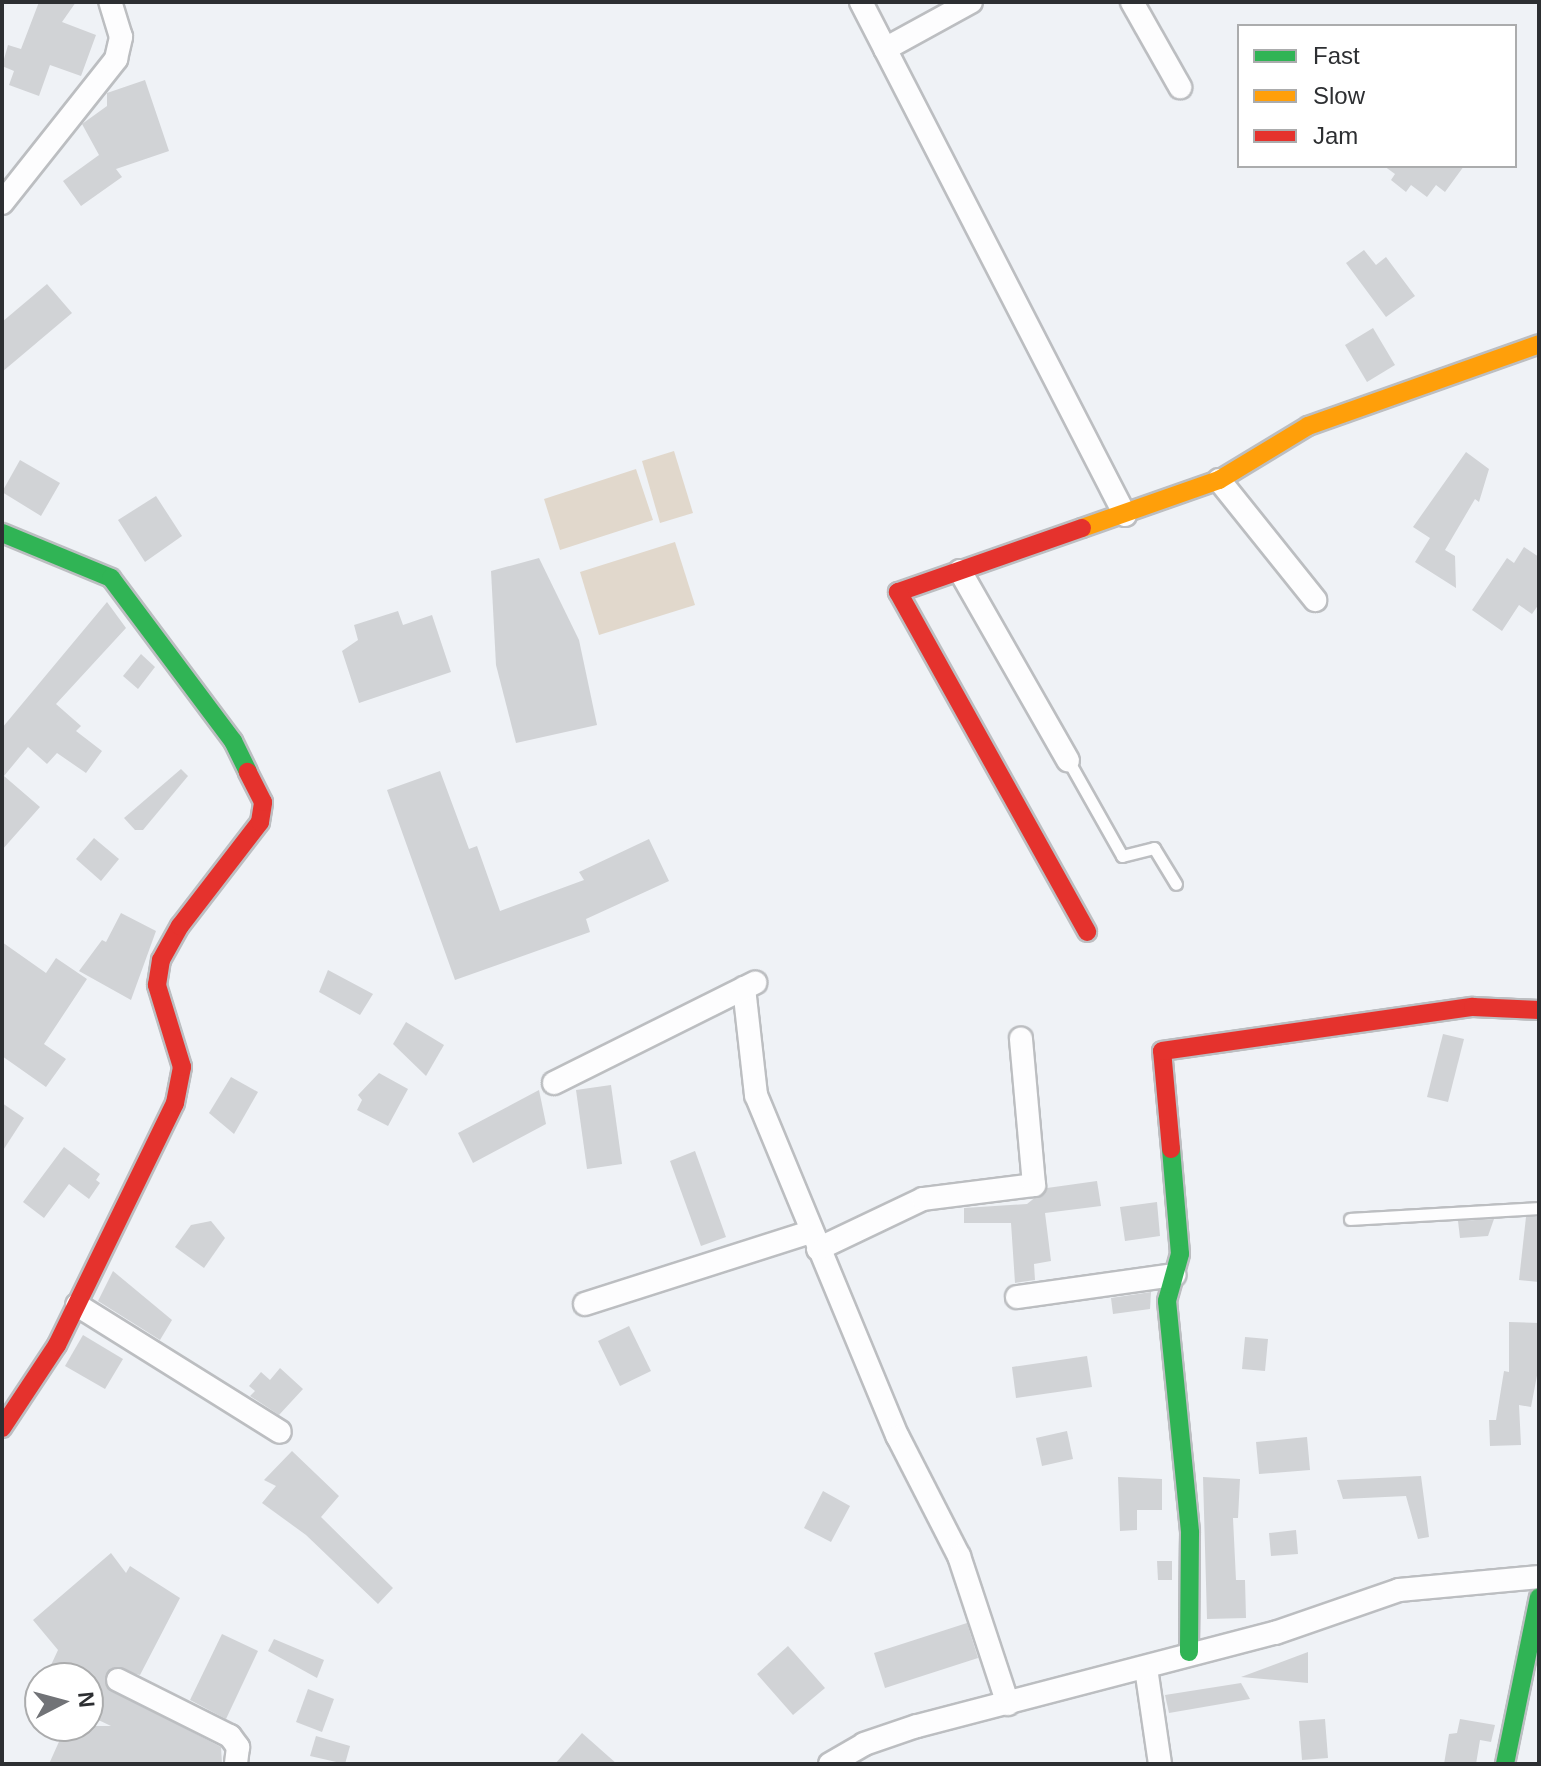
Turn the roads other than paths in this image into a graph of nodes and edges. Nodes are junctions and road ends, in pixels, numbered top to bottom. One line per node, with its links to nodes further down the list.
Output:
1 (110, 2): 7 (street)
2 (861, 2): 5 (street)
3 (971, 2): 5 (street)
4 (1132, 2): 6 (street)
5 (885, 49): 10 (street)
6 (1180, 87)
7 (2, 203)
8 (1539, 344): 9 (street)
9 (1219, 480): 10 (street); 13 (street)
10 (1125, 515): 12 (street)
11 (2, 533): 26 (street)
12 (960, 571): 14 (street); 16 (street)
13 (1315, 600)
14 (1068, 760): 15 (lane)
15 (1176, 884)
16 (1087, 932)
17 (1539, 1010): 23 (street)
18 (1021, 1039): 22 (street)
19 (554, 1083): 22 (street)
20 (1539, 1208): 21 (lane)
21 (1350, 1219)
22 (814, 1240): 25 (street); 34 (street)
23 (1174, 1275): 24 (street); 31 (street)
24 (1017, 1297)
25 (585, 1304)
26 (77, 1305): 27 (street); 28 (street)
27 (2, 1428)
28 (280, 1432)
29 (1539, 1577): 31 (street)
30 (1539, 1597): 38 (street)
31 (1189, 1652): 32 (street)
32 (1146, 1668): 34 (street); 37 (street)
33 (118, 1680): 35 (street)
34 (1008, 1704): 36 (street)
35 (236, 1764)
36 (830, 1764)
37 (1160, 1764)
38 (1505, 1764)

